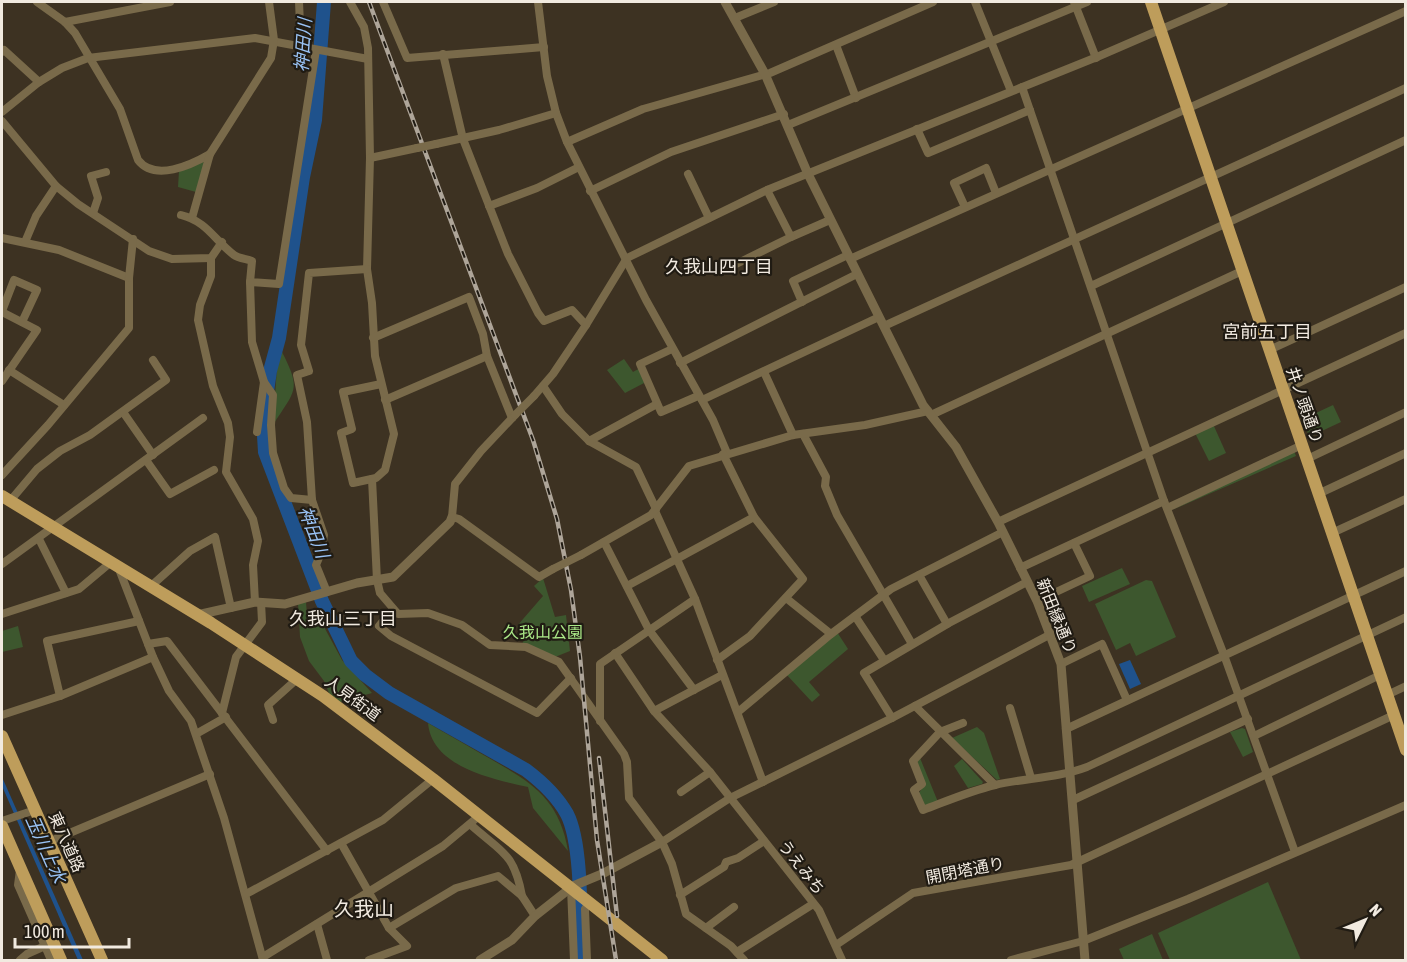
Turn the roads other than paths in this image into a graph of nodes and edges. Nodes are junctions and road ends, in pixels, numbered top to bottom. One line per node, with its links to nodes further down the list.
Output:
1 (37, 2): 18 (street)
2 (170, 2): 18 (street)
3 (269, 2): 20 (street)
4 (299, 2): 23 (street)
5 (350, 2): 30 (street)
6 (382, 2): 27 (street)
7 (538, 2): 24 (street)
8 (725, 2): 17 (street, 新田縁通り)
9 (774, 2): 17 (street)
10 (933, 2): 22 (street)
11 (975, 2): 21 (street)
12 (1087, 2): 15 (street)
13 (1151, 2): 19 (main road, 井ノ頭通り)
14 (1224, 2): 19 (street)
15 (1075, 4): 21 (street); 28 (street)
16 (1406, 11): 37 (street)
17 (735, 18): 31 (street, 新田縁通り)
18 (65, 22): 29 (street)
19 (1161, 30): 28 (street); 37 (main road, 井ノ頭通り)
20 (274, 40): 23 (street); 29 (street); 48 (street)
21 (991, 41): 35 (street); 36 (street)
22 (836, 45): 31 (street); 36 (street)
23 (301, 46): 25 (street)
24 (544, 47): 27 (street); 40 (street)
25 (320, 50): 30 (street); 82 (street)
26 (2, 52): 32 (street)
27 (443, 54): 45 (street)
28 (1096, 57): 33 (street)
29 (88, 58): 32 (street); 48 (street)
30 (368, 59): 49 (street)
31 (765, 74): 41 (street, 新田縁通り); 47 (street)
32 (39, 82): 39 (street)
33 (1022, 87): 35 (street); 38 (street)
34 (1406, 88): 55 (street)
35 (1011, 91): 44 (street)
36 (856, 98): 43 (street)
37 (1188, 106): 51 (street); 55 (main road, 井ノ頭通り)
38 (1030, 110): 44 (street); 51 (street)
39 (2, 112)
40 (556, 113): 45 (street); 47 (street)
41 (784, 114): 43 (street, 新田縁通り); 58 (street)
42 (2, 121): 56 (street)
43 (788, 124): 54 (street, 新田縁通り)
44 (917, 129): 54 (street)
45 (463, 139): 49 (street, bridge); 60 (street)
46 (1406, 140): 67 (street)
47 (567, 142): 50 (street)
48 (210, 154): 64 (street)
49 (370, 158): 78 (street)
50 (579, 167): 58 (street); 60 (street)
51 (1050, 169): 59 (street); 71 (street)
52 (106, 172): 62 (street)
53 (688, 174): 65 (street)
54 (808, 174): 57 (street); 66 (street, 新田縁通り)
55 (1211, 177): 67 (main road, 井ノ頭通り); 71 (street)
56 (56, 186): 62 (street); 72 (street)
57 (767, 190): 65 (street); 68 (street)
58 (590, 191): 76 (street)
59 (996, 193): 61 (street); 61 (street)
60 (489, 206): 89 (street)
61 (965, 207): 74 (street)
62 (93, 213): 70 (street)
63 (181, 215): 64 (street)
64 (192, 218): 73 (street)
65 (709, 218): 76 (street)
66 (830, 220): 68 (street); 74 (street, 新田縁通り)
67 (1227, 224): 79 (main road, 井ノ頭通り); 83 (street)
68 (791, 237): 77 (street)
69 (2, 238): 72 (street)
70 (133, 238): 75 (street); 81 (street)
71 (1075, 240): 83 (street); 90 (street)
72 (25, 242): 81 (street)
73 (222, 242): 75 (street); 82 (street)
74 (849, 257): 80 (street, 新田縁通り); 85 (street)
75 (211, 258): 160 (street)
76 (625, 261): 89 (street); 94 (street)
77 (730, 267)
78 (367, 268): 93 (street); 131 (street)
79 (1242, 271): 91 (street); 95 (main road, 井ノ頭通り)
80 (857, 274): 85 (street); 87 (street, 新田縁通り)
81 (129, 278): 109 (street)
82 (250, 282): 104 (street)
83 (1091, 286): 91 (street)
84 (1406, 287): 95 (street)
85 (802, 302): 98 (street)
86 (2, 313): 88 (street); 88 (street)
87 (879, 317): 90 (street, 新田縁通り); 100 (street)
88 (22, 322): 99 (street)
89 (586, 325): 103 (street)
90 (884, 326): 112 (street, 新田縁通り)
91 (1107, 333): 112 (street); 120 (street)
92 (1406, 333): 105 (street)
93 (373, 339): 96 (street); 102 (street)
94 (672, 349): 98 (street); 108 (street)
95 (1269, 350): 105 (main road, 井ノ頭通り)
96 (487, 356): 107 (street); 113 (street)
97 (153, 360): 110 (street)
98 (680, 363): 106 (street)
99 (9, 370): 101 (street); 109 (street)
100 (764, 372): 106 (street); 117 (street)
101 (2, 381)
102 (381, 384): 107 (street); 127 (street)
103 (543, 386): 113 (street, bridge); 118 (street)
104 (266, 387): 115 (street); 131 (street)
105 (1283, 390): 119 (main road, 井ノ頭通り); 120 (street)
106 (700, 398): 108 (street); 122 (street)
107 (385, 400): 127 (street)
108 (657, 404): 118 (street)
109 (64, 405): 126 (street)
110 (123, 412): 123 (street); 129 (street)
111 (1406, 412): 124 (street)
112 (929, 413): 116 (street); 136 (street, 新田縁通り)
113 (514, 417): 134 (street)
114 (203, 418): 123 (street)
115 (257, 432)
116 (803, 434): 117 (street); 155 (street)
117 (793, 435): 122 (street)
118 (589, 441): 133 (street)
119 (1302, 445): 124 (main road, 井ノ頭通り); 132 (street)
120 (1148, 453): 132 (street); 136 (street)
121 (1406, 453): 128 (street)
122 (725, 454): 133 (street); 135 (street)
123 (150, 458): 125 (street); 137 (street)
124 (1306, 459): 128 (main road, 井ノ頭通り)
125 (214, 470)
126 (2, 475)
127 (372, 479): 149 (street)
128 (1318, 494): 139 (main road, 井ノ頭通り)
129 (6, 499): 137 (main road, 人見街道)
130 (1406, 499): 139 (street)
131 (312, 500): 154 (street)
132 (1166, 504): 142 (street); 177 (street)
133 (655, 510): 141 (street); 143 (street)
134 (452, 517): 141 (street, bridge); 149 (street)
135 (754, 517): 143 (street); 157 (street)
136 (998, 522): 138 (street, 新田縁通り)
137 (54, 528): 140 (street); 145 (main road, 人見街道)
138 (1003, 532): 146 (street, 新田縁通り); 148 (street)
139 (1332, 533): 156 (main road, 井ノ頭通り)
140 (39, 539): 144 (street); 153 (street)
141 (604, 542): 152 (street)
142 (1074, 543): 146 (street); 159 (street)
143 (676, 557): 152 (street); 158 (street)
144 (2, 564)
145 (114, 566): 151 (main road, 人見街道); 153 (street); 167 (street)
146 (1020, 568): 150 (street, 新田縁通り)
147 (1406, 571): 156 (street)
148 (919, 575): 155 (street); 168 (street)
149 (377, 580): 154 (street); 162 (street)
150 (1027, 582): 159 (street, 新田縁通り); 168 (street)
151 (150, 586): 161 (street); 164 (main road, 人見街道)
152 (627, 586): 169 (street)
153 (66, 593): 163 (street)
154 (323, 594): 160 (street)
155 (883, 595): 165 (street); 175 (street)
156 (1353, 595): 172 (main road, 井ノ頭通り); 177 (street)
157 (786, 598): 170 (street); 179 (street)
158 (695, 599): 169 (street); 179 (street)
159 (1037, 601): 171 (street, 新田縁通り)
160 (258, 602): 161 (street); 174 (street)
161 (231, 608): 164 (street)
162 (392, 610): 184 (street); 184 (street)
163 (2, 614)
164 (197, 615): 174 (main road, 人見街道)
165 (855, 616): 170 (street); 180 (street)
166 (1406, 617): 172 (street)
167 (139, 621): 173 (street); 190 (street)
168 (947, 624): 175 (street)
169 (649, 630): 176 (street); 187 (street)
170 (831, 633): 195 (street)
171 (1051, 634): 181 (street, 新田縁通り); 192 (street)
172 (1366, 635): 183 (main road, 井ノ頭通り); 188 (street)
173 (148, 644): 178 (street); 197 (street)
174 (244, 644): 185 (main road, 人見街道); 197 (street)
175 (912, 644): 180 (street)
176 (615, 653): 194 (street, うえみち); 202 (street)
177 (1224, 655): 188 (street); 191 (street)
178 (153, 657): 190 (street); 206 (street)
179 (717, 660): 182 (street)
180 (884, 660): 199 (street)
181 (1061, 664): 191 (street); 204 (street, 新田縁通り)
182 (722, 675): 187 (street); 195 (street)
183 (1380, 675): 189 (main road, 井ノ頭通り); 207 (street)
184 (571, 678): 202 (street)
185 (297, 679): 201 (street); 215 (main road, 人見街道)
186 (1406, 686): 189 (street)
187 (694, 690): 194 (street)
188 (1239, 695): 200 (street); 211 (street)
189 (1387, 695): 198 (main road, 井ノ頭通り)
190 (60, 696): 196 (street)
191 (1127, 700): 204 (street)
192 (915, 706): 199 (street); 205 (street)
193 (1010, 708): 214 (street)
194 (654, 711): 210 (street, うえみち)
195 (738, 712): 216 (street)
196 (2, 715)
197 (224, 715): 206 (street); 229 (street)
198 (1394, 715): 209 (main road, 井ノ頭通り); 213 (street, 開閉塔通り)
199 (892, 718): 216 (street)
200 (1248, 719): 207 (street); 220 (street)
201 (273, 720)
202 (600, 723): 226 (street)
203 (963, 723): 205 (street)
204 (1066, 729): 211 (street, 新田縁通り)
205 (940, 732): 217 (street); 217 (street)
206 (196, 734): 212 (street)
207 (1254, 735): 213 (street)
208 (2, 736): 222 (main road, 東八道路)
209 (1406, 750)
210 (710, 772): 218 (street); 219 (street, うえみち)
211 (1070, 773): 214 (street); 220 (street, 新田縁通り)
212 (210, 774): 228 (street); 235 (street)
213 (1267, 774): 230 (street); 231 (street, 開閉塔通り)
214 (1031, 778): 217 (street)
215 (433, 779): 223 (main road, 人見街道); 227 (street)
216 (763, 782): 219 (street)
217 (994, 785)
218 (681, 792)
219 (730, 798): 225 (street, うえみち); 226 (street)
220 (1073, 800): 231 (street, 新田縁通り)
221 (1406, 805): 230 (street)
222 (35, 810): 224 (street); 228 (main road, 東八道路)
223 (475, 820): 233 (main road, 人見街道); 234 (street); 237 (street)
224 (3, 822): 232 (main road)
225 (764, 841): 236 (street); 238 (street, うえみち)
226 (662, 842): 233 (street); 236 (street)
227 (341, 843): 229 (street); 234 (street)
228 (50, 844): 252 (main road, 東八道路)
229 (327, 851): 235 (street)
230 (1295, 852): 244 (street)
231 (1077, 861): 244 (street, 新田縁通り); 245 (street, 開閉塔通り)
232 (20, 868): 246 (street); 251 (main road)
233 (581, 888): 240 (street); 256 (street); 257 (street); 258 (main road, 人見街道)
234 (368, 892): 241 (street); 242 (street)
235 (246, 894): 248 (street)
236 (680, 895): 243 (street)
237 (522, 896): 240 (street); 242 (street)
238 (813, 904): 245 (street, うえみち); 247 (street)
239 (734, 907): 243 (street)
240 (535, 916): 255 (street)
241 (317, 924): 248 (street); 253 (street)
242 (389, 928): 254 (street)
243 (706, 928): 247 (street)
244 (1083, 941): 261 (street); 262 (street, 新田縁通り)
245 (836, 945): 260 (street, うえみち)
246 (45, 946): 249 (street); 250 (street)
247 (737, 951): 259 (street)
248 (263, 959)
249 (20, 960)
250 (51, 960)
251 (61, 960)
252 (102, 960)
253 (327, 960)
254 (369, 960)
255 (480, 960)
256 (574, 960)
257 (586, 960)
258 (662, 960)
259 (744, 960)
260 (842, 960)
261 (1011, 960)
262 (1085, 960)

